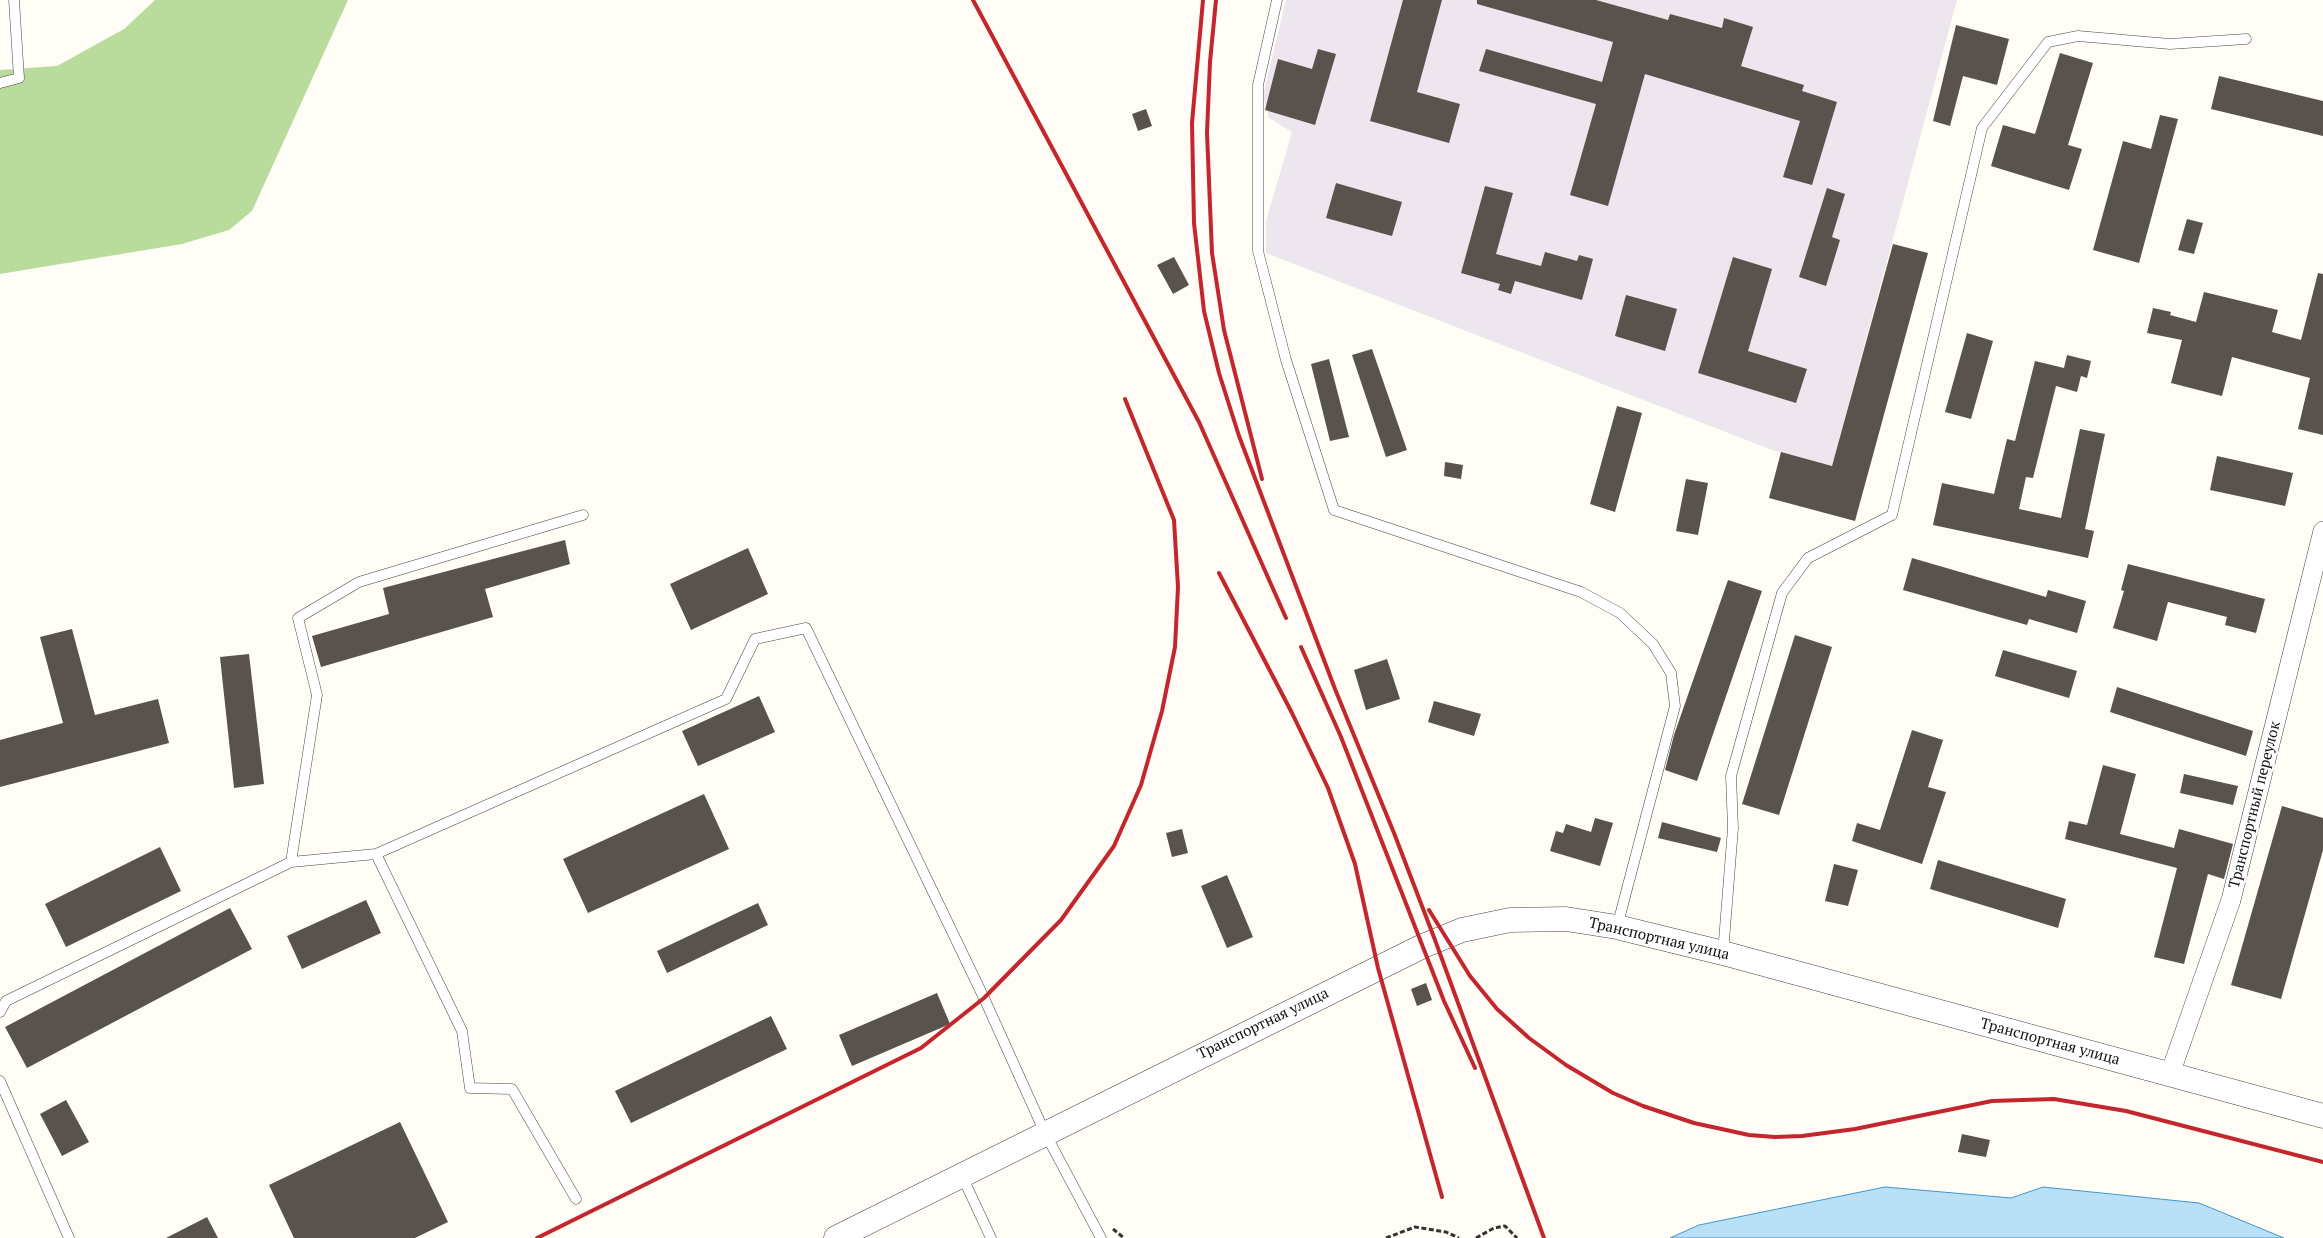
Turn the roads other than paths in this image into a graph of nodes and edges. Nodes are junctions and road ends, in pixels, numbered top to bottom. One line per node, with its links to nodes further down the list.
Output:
1 (14, 0): 4 (lane)
2 (1277, 0): 9 (lane)
3 (2246, 39): 10 (lane)
4 (0, 83)
5 (583, 515): 8 (lane)
6 (2323, 531): 12 (street, Транспортный переулок)
7 (376, 854): 8 (lane); 15 (lane); 17 (lane)
8 (291, 862): 11 (lane)
9 (1617, 926): 10 (street, Транспортная улица); 15 (street, Транспортная улица)
10 (1723, 953): 12 (street, Транспортная улица)
11 (0, 1012)
12 (2170, 1074): 14 (street, Транспортная улица)
13 (0, 1081): 18 (lane)
14 (2323, 1116)
15 (1045, 1133): 16 (street, Транспортная улица); 21 (lane)
16 (962, 1176): 19 (street, Транспортная улица); 20 (lane)
17 (576, 1199)
18 (69, 1238)
19 (836, 1238)
20 (992, 1238)
21 (1101, 1238)

